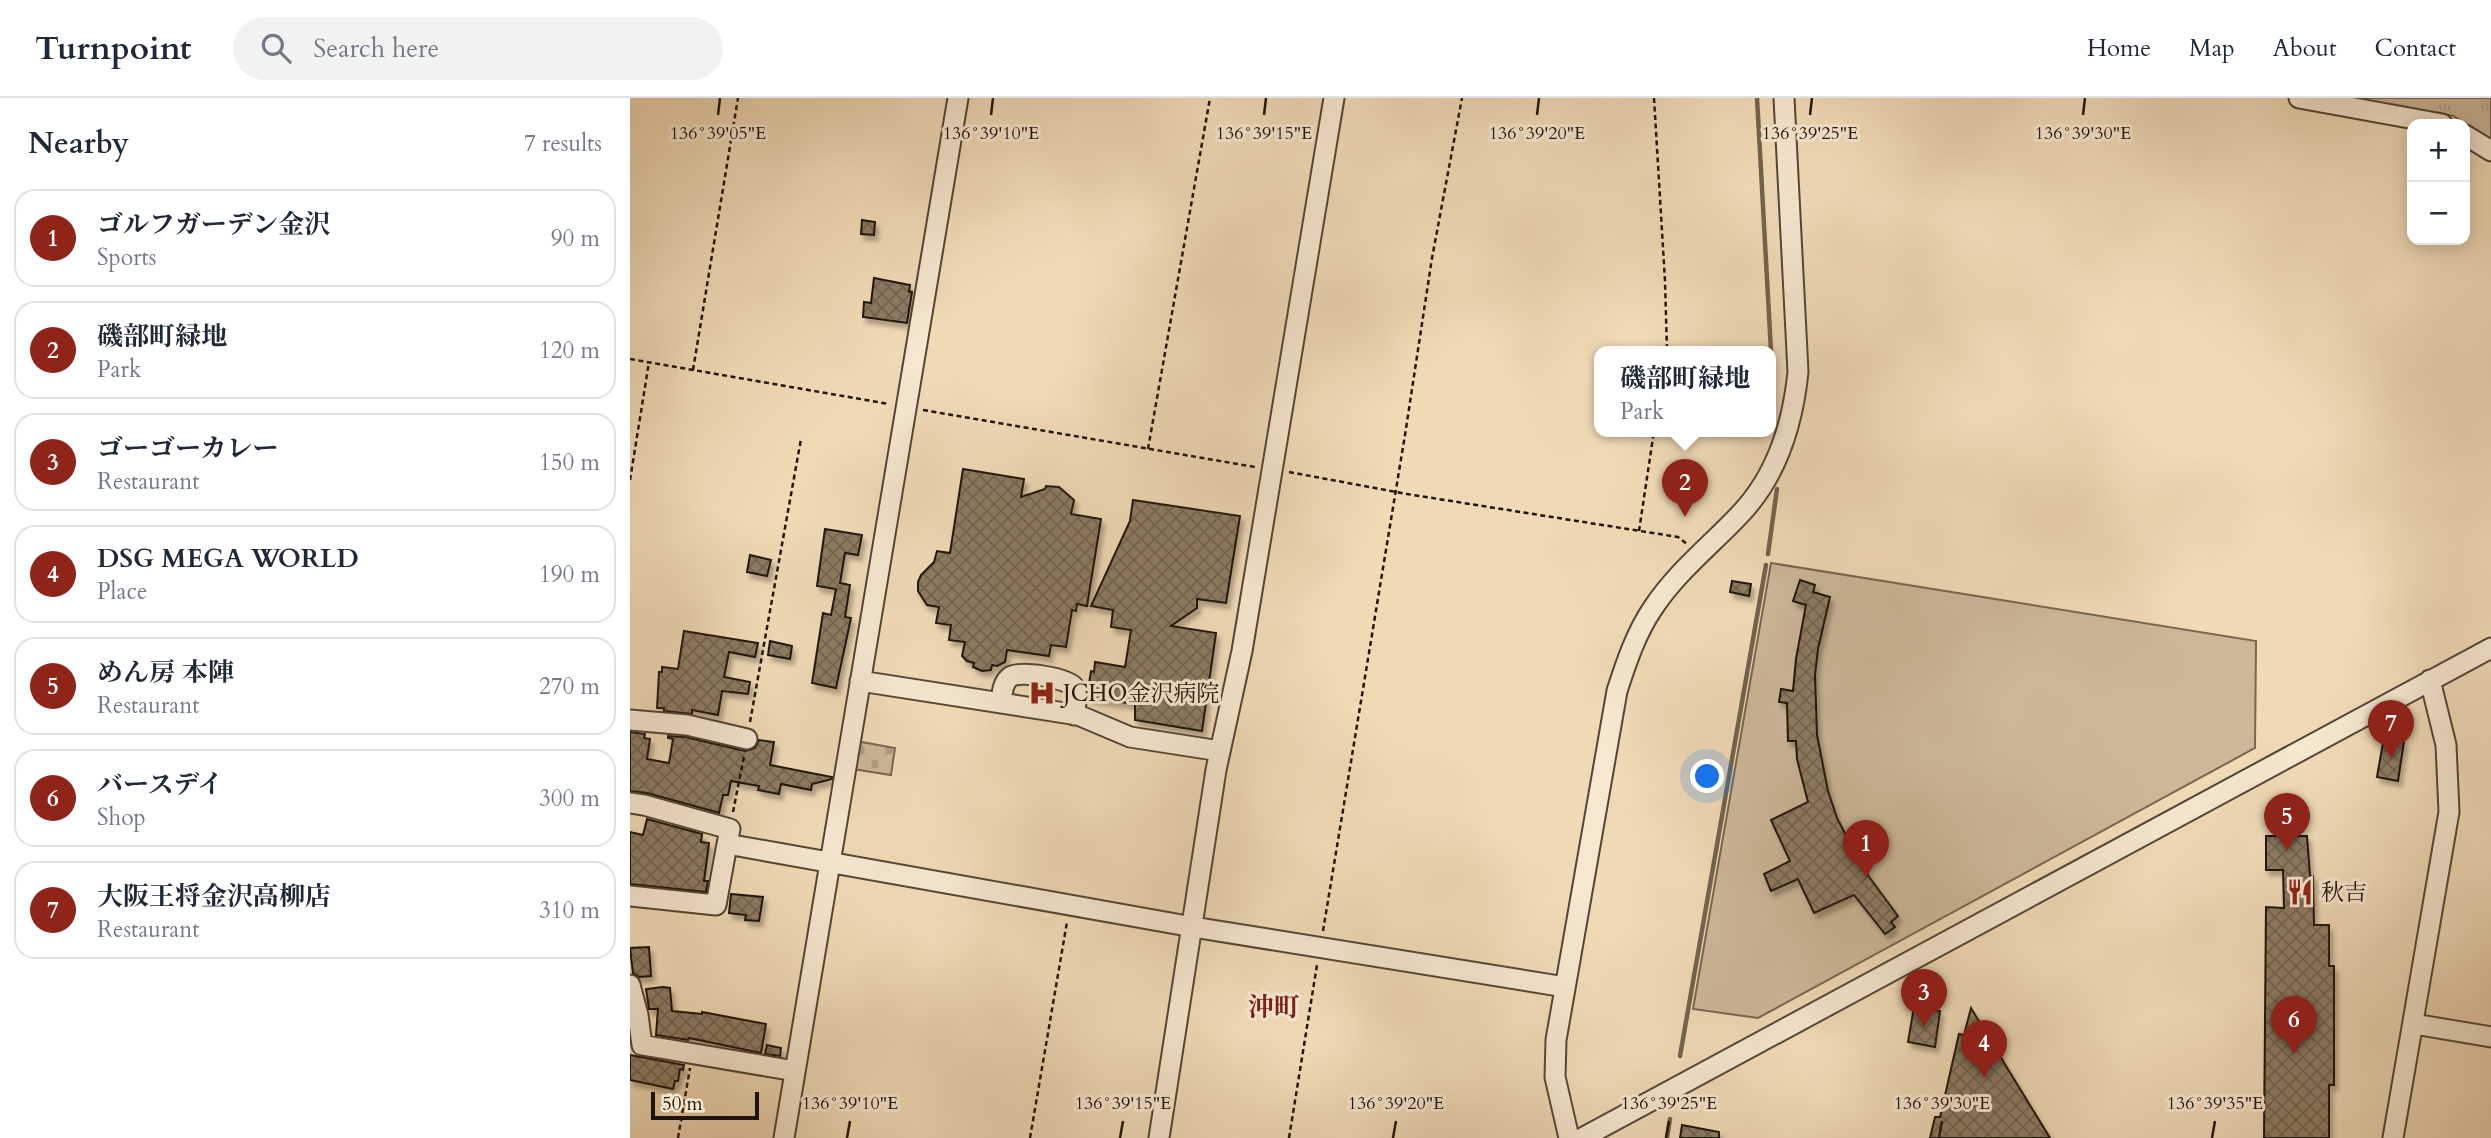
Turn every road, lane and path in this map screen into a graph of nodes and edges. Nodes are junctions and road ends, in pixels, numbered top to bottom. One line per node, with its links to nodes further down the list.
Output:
1 (738, 98): 15 (path)
2 (958, 98): 16 (street)
3 (1210, 98): 19 (path)
4 (1334, 98): 20 (street)
5 (1462, 98): 22 (path)
6 (1654, 98): 12 (path)
7 (1784, 98): 24 (street)
8 (2299, 98): 9 (street)
9 (2414, 119)
10 (2470, 138): 11 (street)
11 (2491, 151)
12 (1667, 346)
13 (630, 359): 14 (path)
14 (649, 362): 15 (path); 21 (path)
15 (693, 370): 16 (path)
16 (905, 407): 19 (path); 27 (street)
17 (1653, 437): 23 (path)
18 (801, 439): 31 (path)
19 (1148, 449): 20 (path)
20 (1272, 469): 22 (path); 32 (street)
21 (630, 480)
22 (1396, 491): 23 (path); 39 (path)
23 (1639, 531): 24 (path)
24 (1699, 554): 41 (street)
25 (2491, 648): 26 (street)
26 (2430, 680): 42 (street); 53 (street)
27 (860, 681): 28 (street); 35 (street)
28 (1001, 703): 29 (street); 29 (street)
29 (1074, 715): 32 (street)
30 (630, 720): 31 (street)
31 (747, 738): 34 (path)
32 (1220, 751): 38 (street)
33 (630, 803): 34 (street)
34 (729, 837): 35 (street); 36 (street)
35 (828, 863): 37 (street); 46 (street)
36 (630, 896)
37 (1070, 905): 38 (street); 49 (path)
38 (1193, 927): 39 (street); 50 (street)
39 (1320, 948): 41 (street); 51 (path)
40 (630, 985): 44 (street)
41 (1565, 988): 52 (street)
42 (2414, 1024): 43 (street); 54 (street)
43 (2491, 1037)
44 (636, 1046): 45 (street)
45 (692, 1055): 46 (street); 47 (path)
46 (795, 1071): 48 (street)
47 (678, 1138)
48 (784, 1138)
49 (1030, 1138)
50 (1159, 1138)
51 (1289, 1138)
52 (1569, 1138)
53 (1582, 1138)
54 (2393, 1138)

